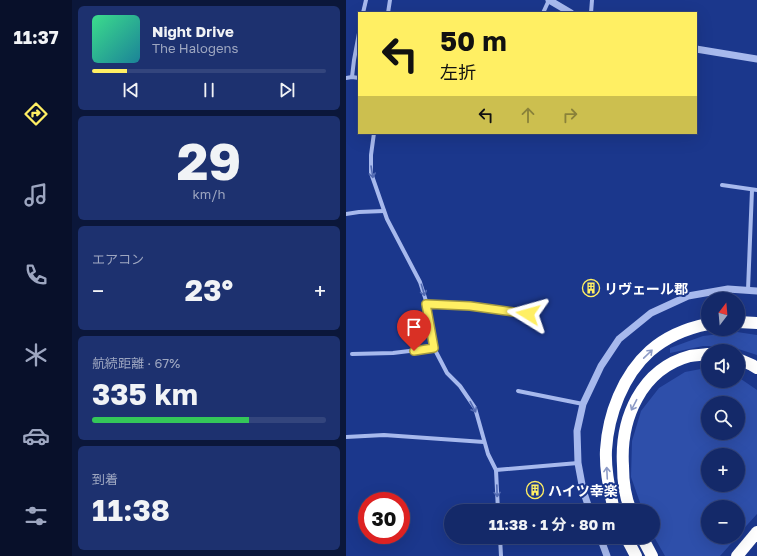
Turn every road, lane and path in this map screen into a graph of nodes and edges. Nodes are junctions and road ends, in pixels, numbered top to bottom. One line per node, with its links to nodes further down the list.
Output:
1 (366, 0): 5 (street)
2 (390, 0): 6 (street)
3 (549, 0): 7 (street); 8 (street)
4 (592, 0): 9 (street)
5 (363, 12)
6 (388, 12)
7 (543, 12)
8 (569, 12)
9 (591, 12)
10 (358, 38): 13 (street)
11 (697, 49): 12 (street)
12 (757, 59)
13 (352, 77): 14 (street); 15 (street)
14 (346, 78)
15 (358, 78)
16 (374, 134): 20 (street, one-way to 20)
17 (722, 185): 18 (street)
18 (752, 190): 19 (street); 22 (street)
19 (757, 190)
20 (384, 211): 21 (street); 24 (street, one-way to 24)
21 (346, 214)
22 (748, 290): 23 (street); 35 (street)
23 (757, 291)
24 (426, 304): 25 (street); 29 (street)
25 (528, 314)
26 (745, 323): 27 (highway)
27 (757, 324)
28 (701, 326): 42 (highway, one-way to 28)
29 (434, 348): 30 (street); 37 (street, one-way to 37)
30 (352, 354)
31 (701, 355): 43 (highway, one-way to 43)
32 (745, 362): 33 (highway)
33 (757, 368)
34 (518, 391): 35 (street)
35 (584, 404): 38 (street)
36 (346, 437): 37 (street)
37 (484, 442): 39 (street)
38 (578, 463): 39 (street); 41 (street)
39 (496, 470): 40 (street, one-way to 40)
40 (498, 504)
41 (587, 504)
42 (612, 504)
43 (629, 504)
44 (757, 532): 53 (highway)
45 (500, 544): 49 (street)
46 (603, 544): 50 (street)
47 (630, 544): 51 (highway)
48 (646, 544): 52 (highway)
49 (501, 556)
50 (607, 556)
51 (636, 556)
52 (652, 556)
53 (737, 556)

